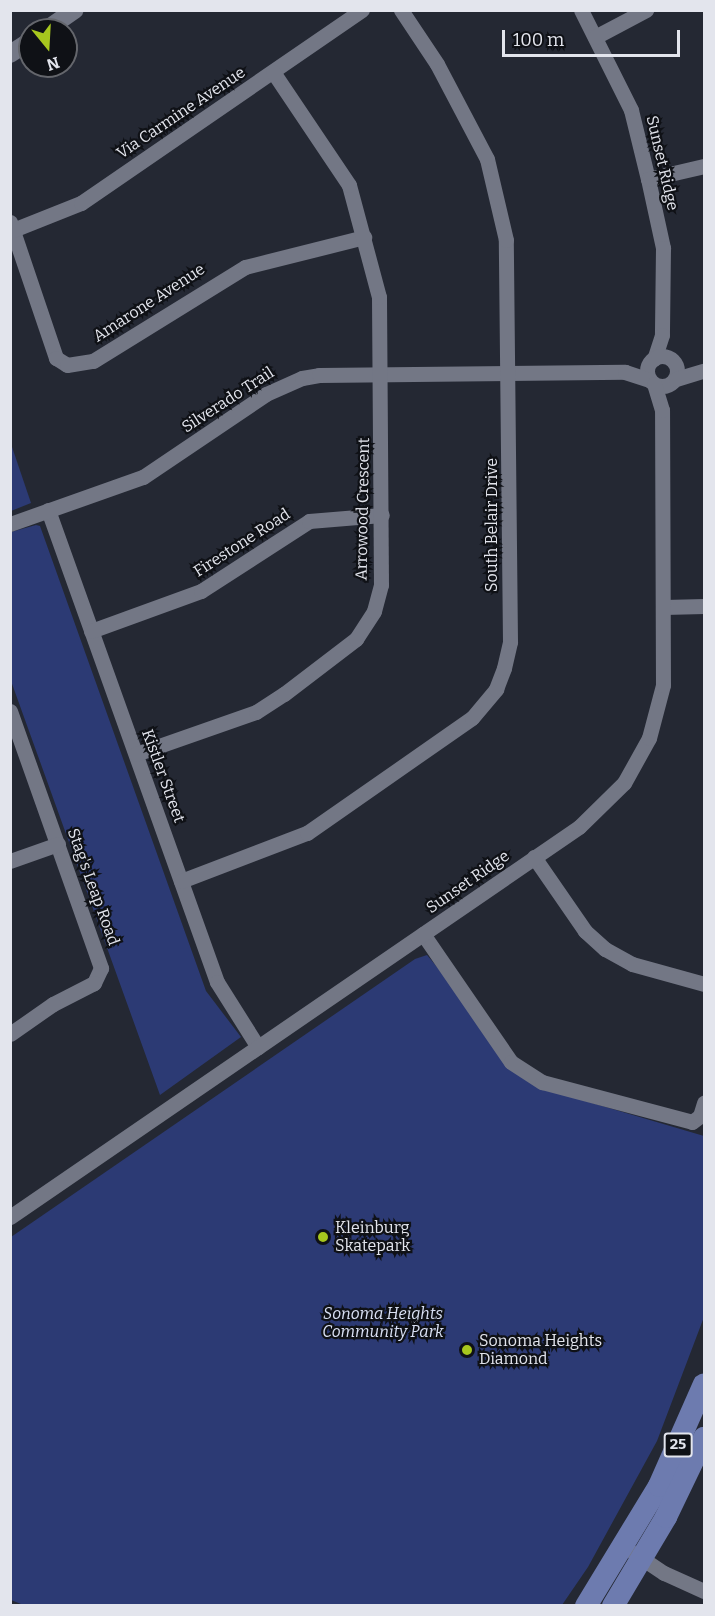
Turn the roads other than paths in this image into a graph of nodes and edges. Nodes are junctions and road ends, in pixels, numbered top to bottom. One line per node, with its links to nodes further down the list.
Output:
1 (362, 10): 6 (street, Via Carmine Avenue)
2 (401, 10): 16 (street, South Belair Drive)
3 (581, 10): 5 (street, Sunset Ridge)
4 (646, 10): 5 (street)
5 (595, 37): 8 (street, Sunset Ridge)
6 (273, 72): 9 (street, Via Carmine Avenue); 10 (street, Arrowood Crescent)
7 (705, 166): 8 (street)
8 (648, 179): 11 (street, Sunset Ridge)
9 (12, 226): 10 (street, Amarone Avenue)
10 (364, 237): 17 (street, Arrowood Crescent)
11 (662, 335): 12 (street, Sunset Ridge); 15 (street, Sunset Ridge)
12 (652, 360): 14 (street, Silverado Trail); 15 (street); 18 (street, Sunset Ridge)
13 (704, 371): 15 (street)
14 (625, 372): 16 (street, Silverado Trail); 18 (street, Silverado Trail)
15 (675, 372): 18 (street); 19 (street, Sunset Ridge)
16 (509, 373): 17 (street, Silverado Trail); 31 (street, South Belair Drive)
17 (382, 374): 20 (street, Silverado Trail); 21 (street, Arrowood Crescent)
18 (652, 382): 19 (street, Sunset Ridge)
19 (662, 410): 24 (street, Sunset Ridge)
20 (48, 510): 22 (street, Silverado Trail); 25 (street, Kistler Street)
21 (382, 515): 25 (street, Firestone Road); 27 (street, Arrowood Crescent)
22 (10, 524)
23 (705, 606): 24 (street)
24 (664, 607): 29 (street, Sunset Ridge)
25 (91, 631): 27 (street, Kistler Street)
26 (10, 711): 28 (street, Stag's Leap Road)
27 (135, 754): 31 (street, Kistler Street)
28 (58, 844): 30 (street); 34 (street, Stag's Leap Road)
29 (534, 857): 32 (street, Sunset Ridge); 33 (street)
30 (10, 861)
31 (181, 881): 35 (street, Kistler Street)
32 (423, 934): 35 (street, Sunset Ridge); 36 (street)
33 (705, 984)
34 (10, 1034)
35 (258, 1047): 37 (street, Sunset Ridge)
36 (705, 1103)
37 (10, 1217)
38 (705, 1384): 40 (main road, 25)
39 (705, 1438): 40 (main road, 25)
40 (633, 1552): 41 (street); 42 (main road, 25); 43 (main road, 25)
41 (705, 1591)
42 (586, 1605)
43 (613, 1605)

